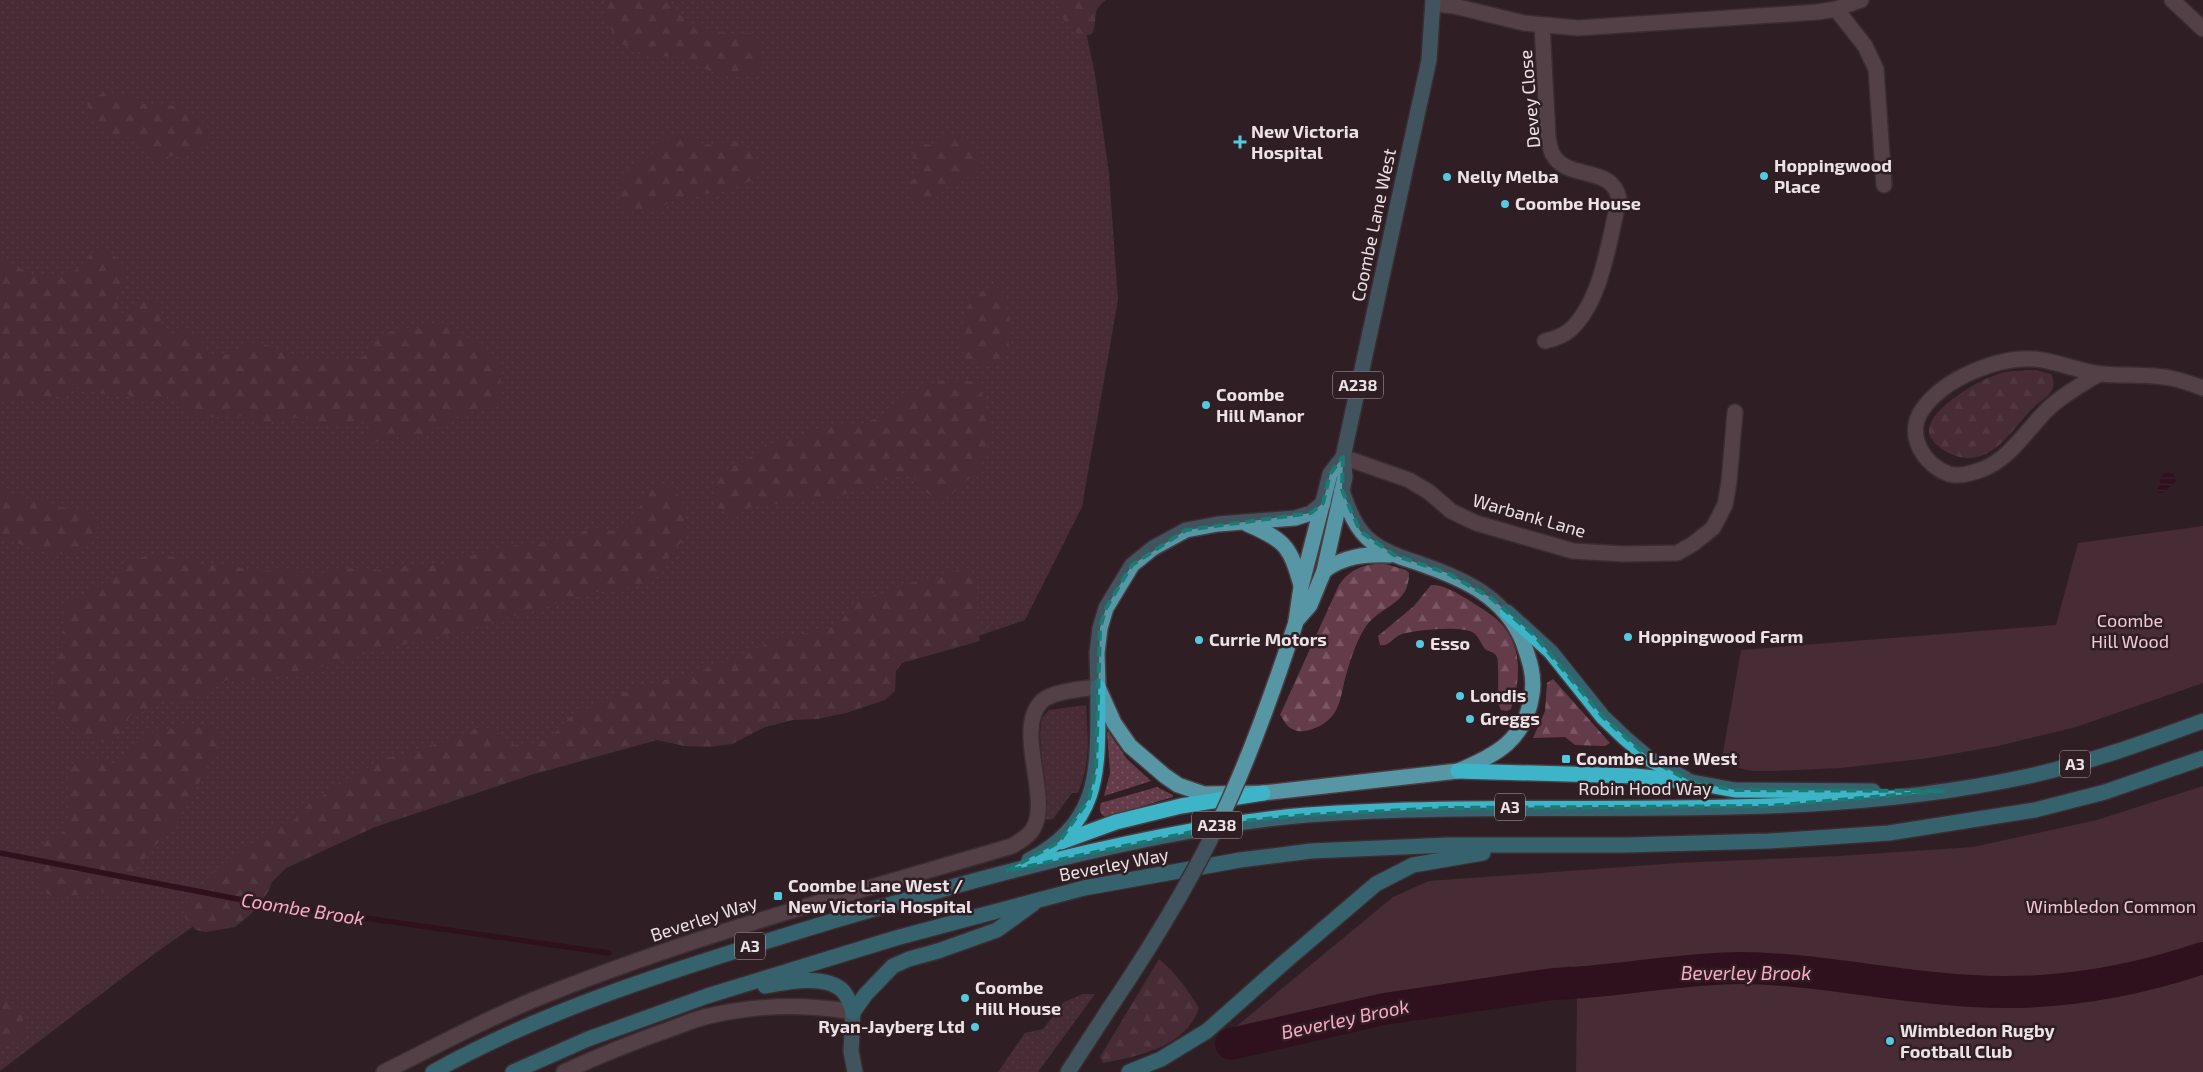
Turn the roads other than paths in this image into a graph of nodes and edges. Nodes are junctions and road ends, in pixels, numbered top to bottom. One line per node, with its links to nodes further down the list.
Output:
1 (1861, 0): 4 (street)
2 (2172, 0): 6 (street)
3 (1433, 2): 5 (street); 12 (main road, Coombe Lane West / A238)
4 (1836, 9): 5 (street); 7 (street)
5 (1542, 25): 8 (street, Devey Close)
6 (2203, 29)
7 (1884, 185)
8 (1545, 341)
9 (2099, 374): 9 (street); 10 (street)
10 (2203, 388)
11 (1735, 412): 12 (street, Warbank Lane)
12 (1342, 457): 13 (main road, Coombe Lane West / A238); 14 (main road, Coombe Lane West / A238)
13 (1342, 490): 16 (main road); 17 (main road, Coombe Lane West / A238)
14 (1323, 503): 15 (main road); 18 (main road, Coombe Lane West / A238)
15 (1245, 523): 18 (main road); 21 (main road)
16 (1394, 555): 17 (main road); 19 (main road)
17 (1324, 571): 20 (main road, Coombe Lane West / A238)
18 (1301, 587): 20 (main road, Coombe Lane West / A238)
19 (1507, 612): 24 (main road); 25 (highway)
20 (1296, 623): 40 (main road, A238, bridge)
21 (1098, 687): 27 (main road); 28 (highway); 35 (street, Beverley Way)
22 (2203, 721): 26 (highway, Robin Hood Way / A3)
23 (2203, 758): 29 (highway, A3)
24 (1458, 771): 25 (highway); 27 (main road)
25 (1692, 782): 26 (highway)
26 (1943, 791): 30 (highway, Robin Hood Way / A3)
27 (1263, 793): 28 (highway)
28 (1059, 842): 31 (highway)
29 (1549, 845): 32 (highway, Beverley Way / A3); 41 (highway)
30 (1079, 852): 31 (highway, Beverley Way / A3)
31 (1006, 871): 36 (highway, Beverley Way / A3)
32 (1040, 898): 33 (highway, Beverley Way / A3); 34 (highway)
33 (707, 996): 34 (highway); 37 (highway, Beverley Way / A3)
34 (853, 1012): 38 (street); 39 (main road)
35 (384, 1072)
36 (433, 1072)
37 (513, 1072)
38 (564, 1072)
39 (855, 1072)
40 (1068, 1072)
41 (1129, 1072)

